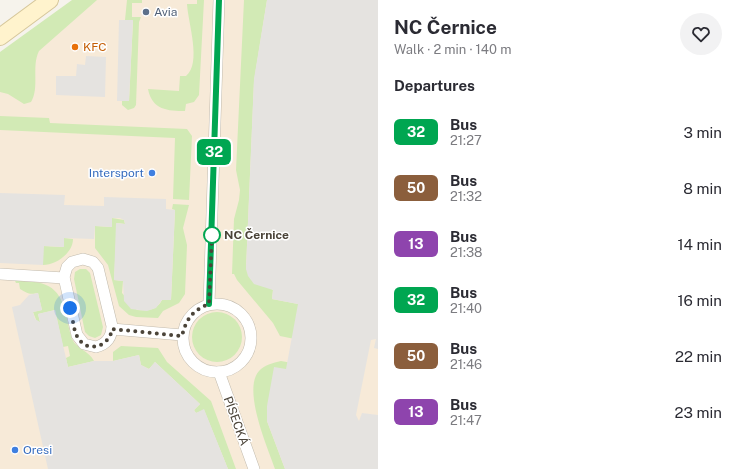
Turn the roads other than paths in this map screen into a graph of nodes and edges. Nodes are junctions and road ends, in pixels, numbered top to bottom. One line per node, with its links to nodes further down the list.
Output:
1 (50, 0): 3 (main road)
2 (219, 0): 6 (street)
3 (0, 37)
4 (0, 274): 5 (street)
5 (64, 278): 7 (street); 7 (street)
6 (209, 304): 8 (street); 9 (street)
7 (112, 329): 8 (street)
8 (182, 336): 9 (street)
9 (219, 372): 10 (street, PÍSECKÁ)
10 (254, 469)

